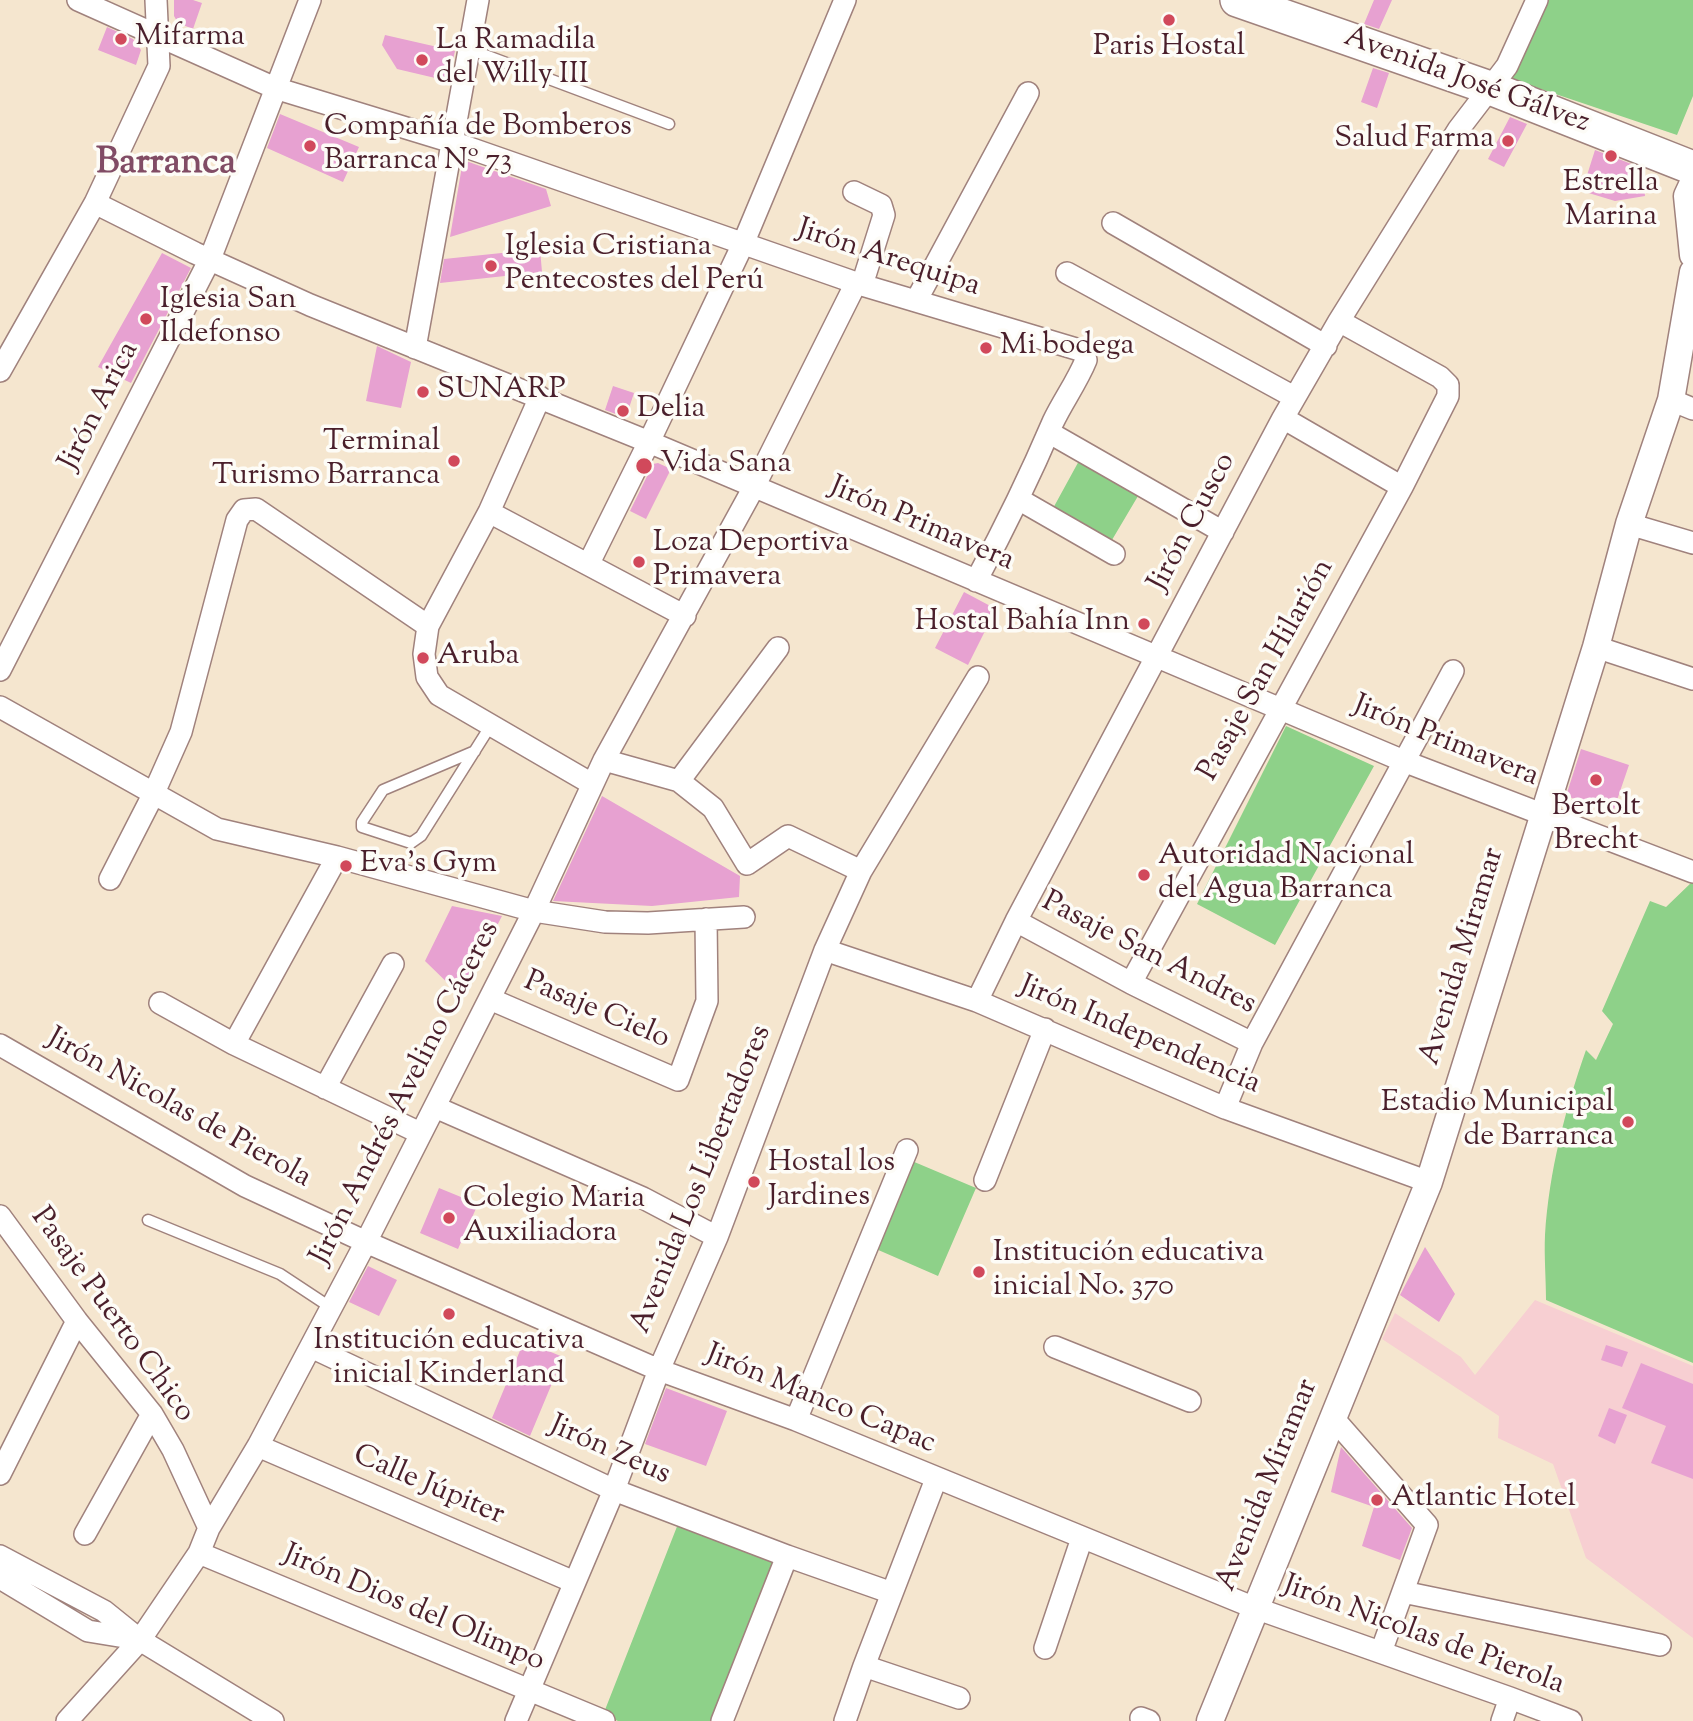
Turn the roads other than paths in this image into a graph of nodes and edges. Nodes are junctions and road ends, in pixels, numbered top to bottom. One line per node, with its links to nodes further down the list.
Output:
1 (78, 0): 8 (street, Jirón Arequipa)
2 (156, 0): 8 (street)
3 (310, 0): 10 (street, Jirón Arica)
4 (478, 0): 9 (street)
5 (845, 0): 20 (street)
6 (1237, 0): 11 (main road, Avenida José Gálvez)
7 (1536, 0): 11 (street, Jirón Cusco)
8 (158, 37): 10 (street, Jirón Arequipa); 18 (street)
9 (469, 49): 13 (lane); 14 (street)
10 (275, 88): 14 (street, Jirón Arequipa); 22 (street, Jirón Arica)
11 (1490, 88): 15 (main road, Avenida José Gálvez); 27 (street, Jirón Cusco)
12 (1028, 93): 26 (street)
13 (669, 124)
14 (452, 142): 20 (street, Jirón Arequipa); 29 (street)
15 (1693, 168)
16 (1693, 183): 21 (street)
17 (853, 192): 25 (street, Jirón Andrés Avelino Cáceres)
18 (95, 203): 22 (street, Jirón Primavera); 30 (street)
19 (1113, 223): 28 (street)
20 (743, 244): 25 (street, Jirón Arequipa); 37 (street)
21 (1693, 255)
22 (210, 259): 29 (street, Jirón Primavera); 53 (street, Jirón Arica)
23 (1067, 272): 33 (street)
24 (1693, 272): 31 (street, Avenida Miramar)
25 (859, 284): 26 (street, Jirón Arequipa); 38 (street, Jirón Andrés Avelino Cáceres)
26 (916, 301): 36 (street, Jirón Arequipa)
27 (1339, 321): 28 (street, Jirón Cusco); 39 (street, Pasaje San Hilarión)
28 (1326, 346): 33 (street, Jirón Cusco)
29 (415, 348): 32 (street, Jirón Primavera)
30 (0, 371)
31 (1685, 376): 34 (street, Avenida Miramar)
32 (540, 397): 37 (street, Jirón Primavera); 41 (street)
33 (1294, 397): 35 (street, Jirón Cusco)
34 (1682, 405): 42 (street, Avenida Miramar)
35 (1283, 418): 39 (street); 43 (street, Jirón Cusco)
36 (1050, 433): 40 (street); 43 (street)
37 (649, 442): 38 (street, Jirón Primavera); 46 (street)
38 (754, 487): 47 (street, Jirón Primavera); 48 (street, Jirón Andrés Avelino Cáceres)
39 (1402, 487): 58 (street, Pasaje San Hilarión)
40 (1020, 500): 45 (street); 47 (street)
41 (489, 512): 46 (street); 49 (street)
42 (1629, 524): 44 (street); 50 (street, Avenida Miramar)
43 (1223, 532): 52 (street, Jirón Cusco)
44 (1693, 542)
45 (1114, 554)
46 (589, 563): 48 (street)
47 (976, 581): 52 (street, Jirón Primavera)
48 (685, 615): 61 (street, Jirón Andrés Avelino Cáceres)
49 (428, 626): 59 (street); 65 (street)
50 (1596, 647): 56 (street); 66 (street, Avenida Miramar)
51 (778, 648): 63 (street)
52 (1157, 655): 58 (street, Jirón Primavera); 74 (street, Jirón Cusco)
53 (0, 670)
54 (1453, 671): 62 (street)
55 (978, 677): 68 (street, Avenida Los Libertadores)
56 (1693, 679)
57 (0, 706): 65 (street)
58 (1282, 708): 62 (street, Jirón Primavera); 77 (street, Pasaje San Hilarión)
59 (491, 725): 60 (lane); 64 (street)
60 (475, 751): 60 (lane)
61 (604, 760): 63 (street); 64 (street, Jirón Andrés Avelino Cáceres)
62 (1406, 762): 66 (street, Jirón Primavera); 82 (street)
63 (679, 781): 68 (street)
64 (592, 784): 71 (street, Jirón Andrés Avelino Cáceres)
65 (153, 795): 67 (street); 70 (street)
66 (1542, 814): 69 (street, Jirón Primavera); 91 (street, Avenida Miramar)
67 (337, 857): 71 (street); 83 (street)
68 (861, 871): 75 (street, Avenida Los Libertadores)
69 (1693, 872)
70 (110, 879)
71 (534, 911): 73 (street); 78 (street, Jirón Andrés Avelino Cáceres)
72 (744, 916): 73 (street)
73 (706, 919): 78 (street, Pasaje Cielo)
74 (1016, 920): 77 (street, Pasaje San Andres); 79 (street, Jirón Cusco)
75 (825, 950): 79 (street, Jirón Independencia); 94 (street, Avenida Los Libertadores)
76 (393, 964): 85 (street)
77 (1131, 983): 82 (street, Pasaje San Andres)
78 (490, 999): 86 (street, Jirón Andrés Avelino Cáceres)
79 (977, 1001): 81 (street, Jirón Independencia)
80 (160, 1003): 83 (street)
81 (1045, 1029): 87 (street, Jirón Independencia); 90 (street)
82 (1252, 1043): 87 (street)
83 (234, 1044): 85 (street)
84 (0, 1045): 95 (street, Jirón Nicolas de Pierola)
85 (325, 1088): 88 (street)
86 (435, 1107): 88 (street, Jirón Andrés Avelino Cáceres); 94 (street)
87 (1225, 1108): 91 (street, Jirón Independencia)
88 (420, 1133): 95 (street, Jirón Andrés Avelino Cáceres)
89 (907, 1150): 104 (street)
90 (985, 1180)
91 (1429, 1182): 103 (street, Avenida Miramar)
92 (0, 1216): 97 (street, Pasaje Puerto Chico)
93 (148, 1220): 96 (lane)
94 (717, 1237): 100 (street, Avenida Los Libertadores)
95 (366, 1242): 96 (street, Jirón Andrés Avelino Cáceres); 100 (street, Jirón Manco Capac)
96 (330, 1307): 98 (street, Jirón Andrés Avelino Cáceres)
97 (77, 1321): 102 (street, Pasaje Puerto Chico); 106 (street)
98 (311, 1347): 105 (street, Jirón Andrés Avelino Cáceres); 108 (street, Jirón Zeus)
99 (1055, 1348): 101 (street)
100 (659, 1370): 104 (street, Jirón Manco Capac); 108 (street, Avenida Los Libertadores)
101 (1190, 1401)
102 (152, 1414): 109 (street, Pasaje Puerto Chico); 110 (street)
103 (1333, 1418): 117 (street); 119 (street, Avenida Miramar)
104 (796, 1420): 107 (street, Jirón Manco Capac)
105 (258, 1446): 109 (street, Jirón Andrés Avelino Cáceres); 116 (street, Calle Júpiter)
106 (0, 1474)
107 (936, 1479): 111 (street, Jirón Manco Capac); 118 (street)
108 (614, 1490): 114 (street, Jirón Zeus); 116 (street, Avenida Los Libertadores)
109 (209, 1528): 112 (street, Jirón Andrés Avelino Cáceres)
110 (85, 1534)
111 (1082, 1538): 119 (street, Jirón Manco Capac); 122 (street)
112 (199, 1553): 120 (street, Jirón Andrés Avelino Cáceres); 125 (street, Jirón Dios del Olimpo)
113 (0, 1556): 120 (street)
114 (787, 1556): 118 (street, Jirón Zeus); 133 (street)
115 (0, 1578): 120 (street)
116 (574, 1582): 125 (street, Avenida Los Libertadores)
117 (1403, 1592): 121 (street); 123 (street)
118 (892, 1593): 124 (street)
119 (1255, 1608): 123 (street, Jirón Nicolas de Pierola); 128 (street, Avenida Miramar)
120 (140, 1640): 129 (street, Jirón Andrés Avelino Cáceres); 130 (street)
121 (1660, 1645)
122 (1045, 1648)
123 (1381, 1652): 127 (street, Jirón Nicolas de Pierola)
124 (864, 1665): 126 (street); 134 (street)
125 (528, 1691): 131 (street, Avenida Los Libertadores); 132 (street, Jirón Dios del Olimpo)
126 (959, 1698)
127 (1510, 1698): 135 (street); 136 (street, Jirón Nicolas de Pierola)
128 (1213, 1720)
129 (67, 1721)
130 (273, 1721)
131 (516, 1721)
132 (604, 1721)
133 (722, 1721)
134 (845, 1721)
135 (1502, 1721)
136 (1571, 1721)

